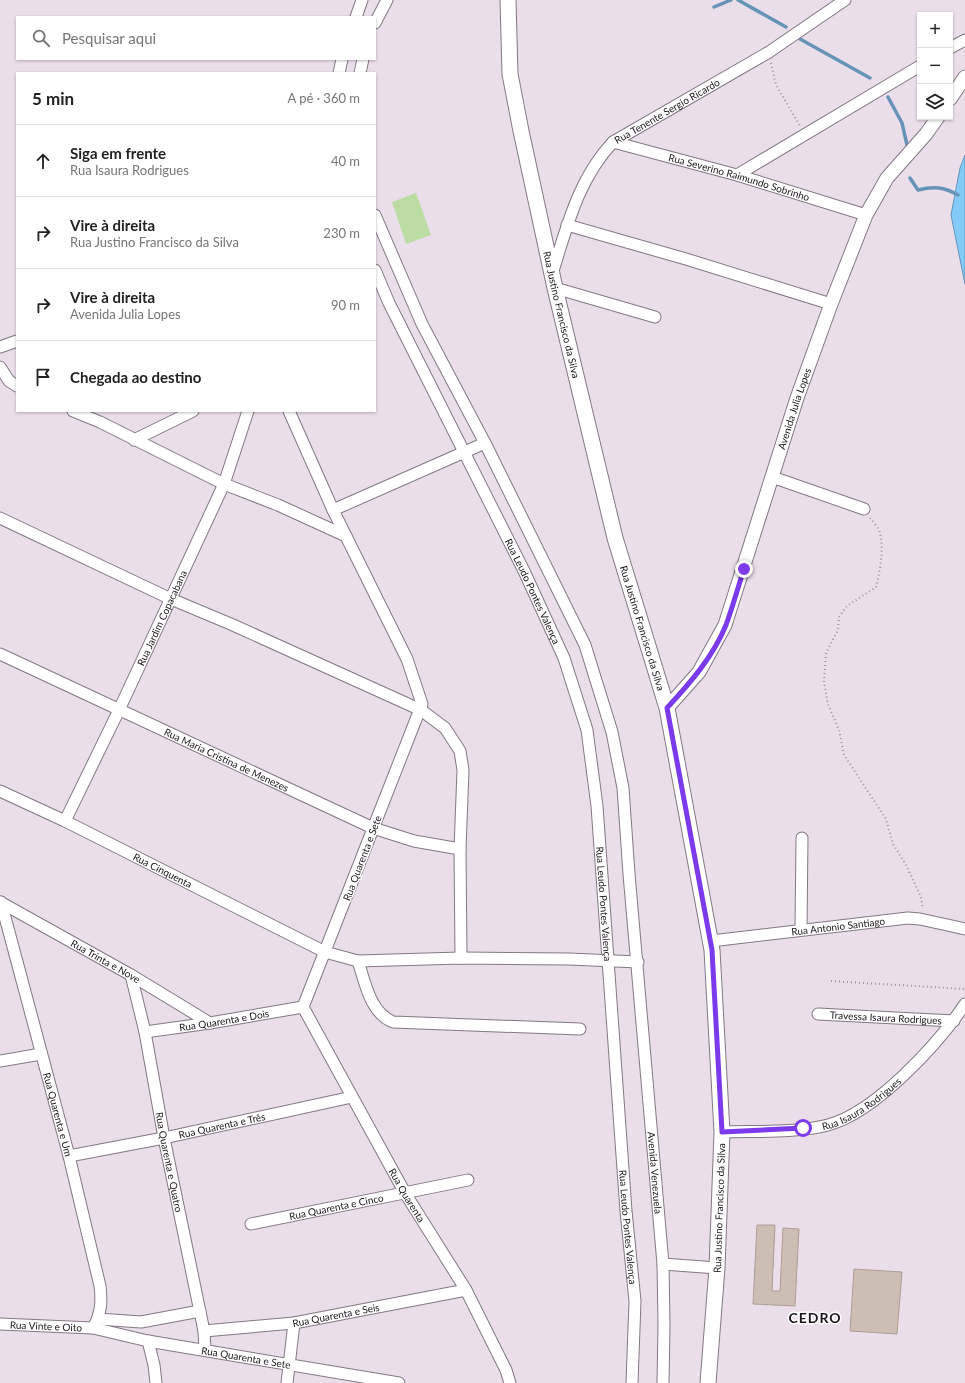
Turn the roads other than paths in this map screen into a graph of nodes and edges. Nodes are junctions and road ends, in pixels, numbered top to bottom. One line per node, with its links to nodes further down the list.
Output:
1 (362, 0): 5 (street)
2 (387, 0): 6 (street)
3 (508, 0): 23 (main road, Rua Justino Francisco da Silva)
4 (845, 0): 17 (street, Rua Tenente Sergio Ricardo)
5 (356, 16)
6 (376, 21)
7 (965, 40): 8 (street)
8 (953, 46)
9 (342, 60): 12 (street)
10 (363, 60): 13 (street)
11 (917, 68): 18 (street)
12 (339, 72)
13 (360, 72)
14 (965, 77): 15 (street)
15 (953, 95)
16 (936, 120): 19 (street, Avenida Julia Lopes)
17 (613, 142): 18 (street, Rua Severino Raimundo Sobrinho); 21 (street, Rua Tenente Sergio Ricardo)
18 (737, 176): 19 (street, Rua Severino Raimundo Sobrinho)
19 (866, 215): 24 (street, Avenida Julia Lopes)
20 (376, 217): 35 (street)
21 (567, 226): 23 (street, Rua Tenente Sergio Ricardo); 24 (street)
22 (376, 272): 36 (street, Rua Leudo Pontes Valença)
23 (554, 281): 25 (street); 45 (main road, Rua Justino Francisco da Silva)
24 (830, 304): 37 (street, Avenida Julia Lopes)
25 (655, 317)
26 (16, 341): 27 (street)
27 (0, 347)
28 (0, 367): 29 (street)
29 (16, 385)
30 (75, 412): 34 (street)
31 (191, 412): 34 (street)
32 (248, 412): 38 (street, Rua Jardim Copacabana)
33 (288, 412): 40 (street)
34 (134, 440): 38 (street)
35 (485, 443): 36 (street); 61 (street)
36 (465, 451): 40 (street); 60 (street, Rua Leudo Pontes Valença)
37 (772, 477): 39 (street); 45 (street, Avenida Julia Lopes)
38 (224, 484): 42 (street); 43 (street, Rua Jardim Copacabana)
39 (864, 509)
40 (333, 510): 42 (street)
41 (0, 518): 43 (street)
42 (346, 536): 47 (street)
43 (171, 599): 46 (street, Rua Jardim Copacabana); 47 (street)
44 (0, 654): 46 (street, Rua Maria Cristina de Menezes)
45 (667, 708): 56 (main road, Rua Justino Francisco da Silva)
46 (119, 710): 49 (street, Rua Jardim Copacabana); 50 (street, Rua Maria Cristina de Menezes)
47 (420, 710): 50 (street, Rua Quarenta e Sete); 52 (street)
48 (0, 791): 49 (street, Rua Cinquenta)
49 (65, 821): 57 (street, Rua Cinquenta)
50 (373, 828): 52 (street, Rua Maria Cristina de Menezes); 57 (street, Rua Quarenta e Sete)
51 (802, 838): 55 (street)
52 (460, 849): 58 (street)
53 (0, 902): 62 (street, Rua Trinta e Nove); 70 (street, Rua Quarenta e Um)
54 (965, 929): 55 (street, Rua Antonio Santiago)
55 (802, 930): 56 (street, Rua Antonio Santiago)
56 (711, 941): 73 (main road, Rua Justino Francisco da Silva)
57 (325, 952): 59 (street, Rua Cinquenta); 64 (street, Rua Quarenta e Sete)
58 (461, 958): 59 (street, Rua Cinquenta); 60 (street, Rua Cinquenta)
59 (358, 961): 68 (street)
60 (609, 961): 61 (street, Rua Cinquenta); 94 (street, Rua Leudo Pontes Valença)
61 (638, 962): 79 (street, Avenida Venezuela)
62 (131, 975): 67 (street, Rua Trinta e Nove); 69 (street, Rua Quarenta e Quatro)
63 (965, 1004): 66 (street, Rua Isaura Rodrigues)
64 (303, 1007): 67 (street, Rua Quarenta e Dois); 72 (street, Rua Quarenta)
65 (818, 1014): 66 (street, Travessa Isaura Rodrigues)
66 (954, 1021): 73 (street, Rua Isaura Rodrigues)
67 (210, 1023): 69 (street, Rua Quarenta e Dois)
68 (580, 1029)
69 (145, 1032): 74 (street, Rua Quarenta e Quatro)
70 (41, 1054): 71 (street); 75 (street, Rua Quarenta e Um)
71 (0, 1061)
72 (352, 1097): 74 (street, Rua Quarenta e Três); 77 (street, Rua Quarenta)
73 (722, 1132): 80 (main road, Rua Justino Francisco da Silva)
74 (164, 1138): 75 (street, Rua Quarenta e Três); 82 (street, Rua Quarenta e Quatro)
75 (69, 1156): 85 (street, Rua Quarenta e Um)
76 (468, 1180): 77 (street, Rua Quarenta e Cinco)
77 (405, 1193): 78 (street, Rua Quarenta e Cinco); 81 (street, Rua Quarenta)
78 (251, 1224)
79 (663, 1264): 80 (street); 95 (street, Avenida Venezuela)
80 (717, 1268): 96 (main road, Rua Justino Francisco da Silva)
81 (466, 1290): 83 (street, Rua Quarenta e Seis); 93 (street, Rua Quarenta)
82 (200, 1312): 85 (street); 86 (street, Rua Quarenta e Quatro)
83 (294, 1323): 86 (street, Rua Quarenta e Seis); 89 (street)
84 (0, 1324): 85 (street, Rua Vinte e Oito)
85 (95, 1324): 87 (street, Rua Quarenta e Sete)
86 (204, 1331): 88 (street, Rua Quarenta e Quatro)
87 (148, 1342): 88 (street, Rua Quarenta e Sete); 90 (street)
88 (204, 1350): 89 (street, Rua Quarenta e Sete)
89 (290, 1364): 91 (street); 92 (street, Rua Quarenta e Sete)
90 (156, 1383)
91 (287, 1383)
92 (400, 1383)
93 (510, 1383)
94 (632, 1383)
95 (662, 1383)
96 (708, 1383)

